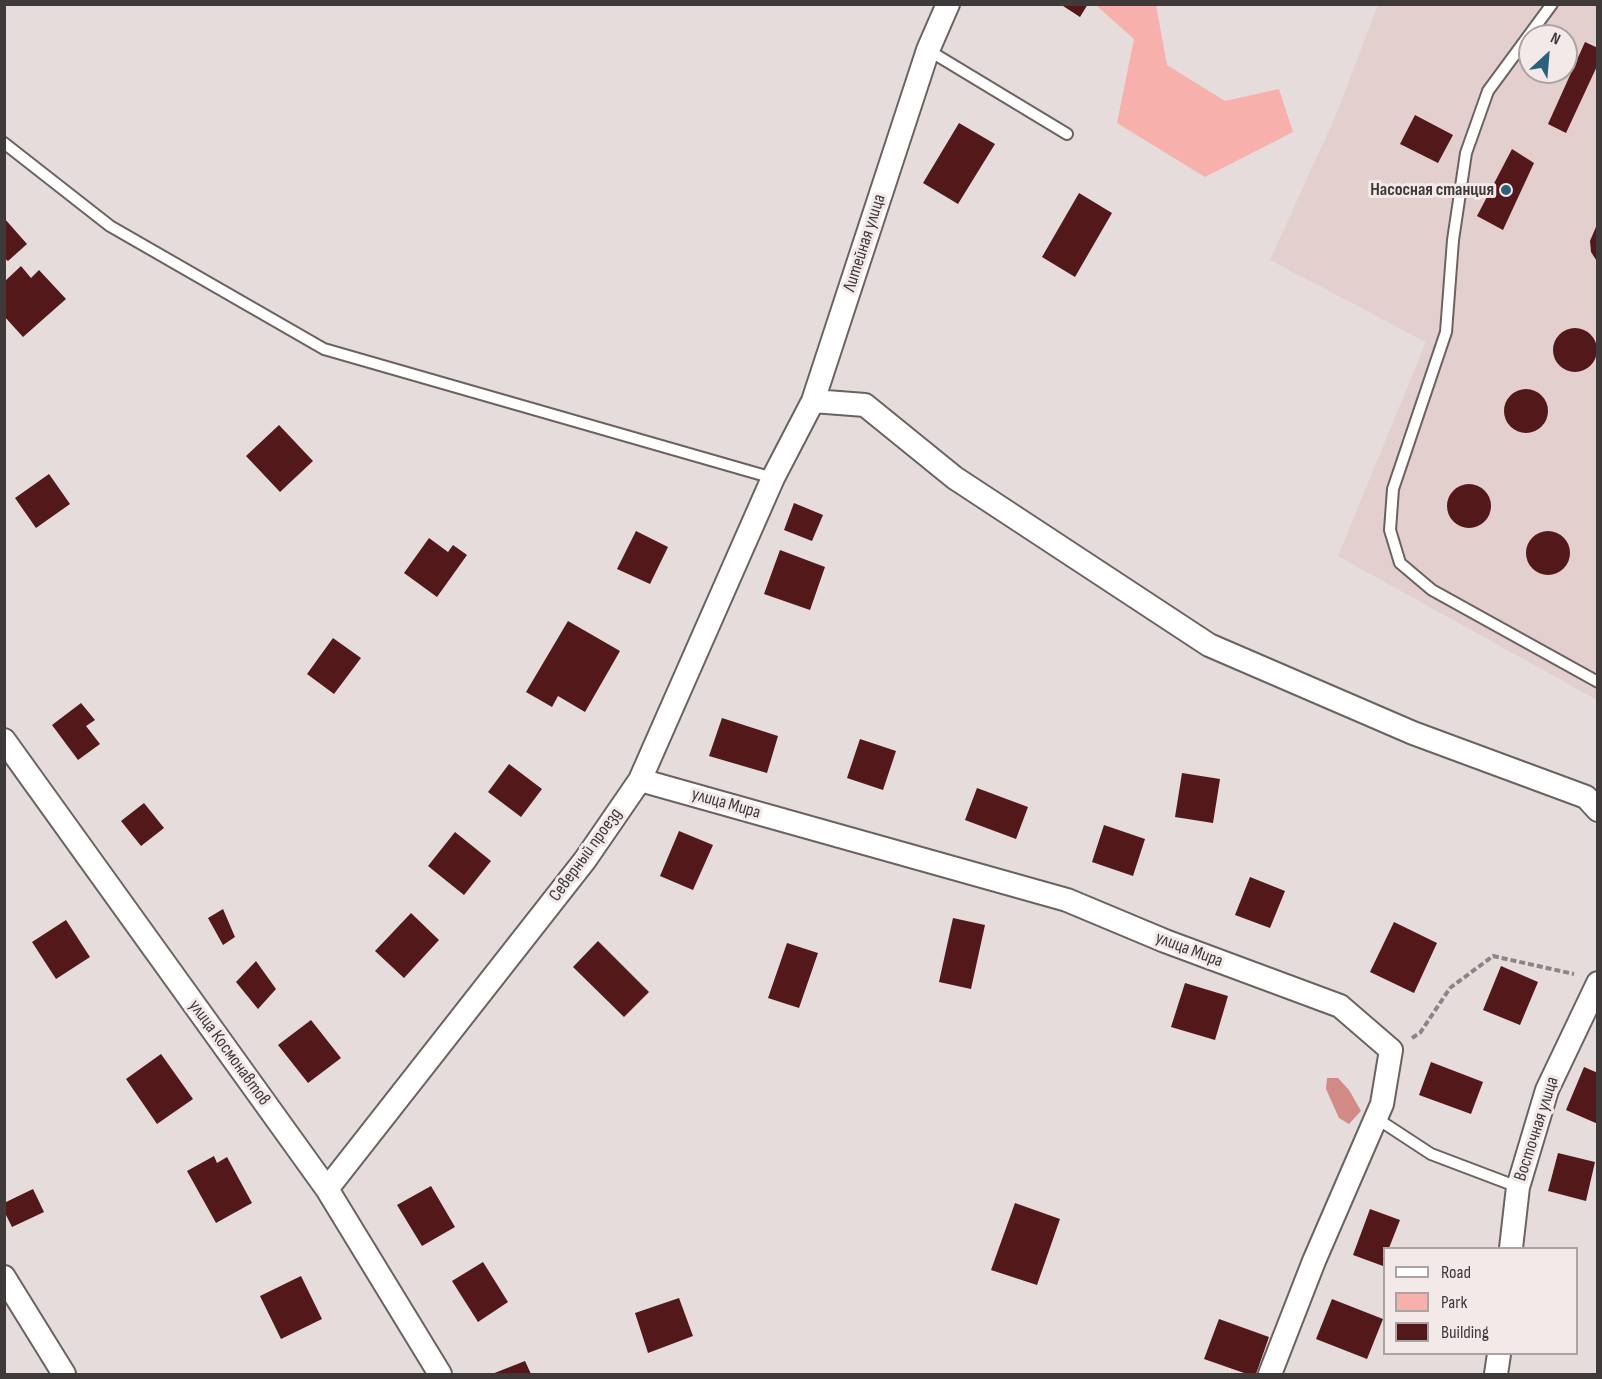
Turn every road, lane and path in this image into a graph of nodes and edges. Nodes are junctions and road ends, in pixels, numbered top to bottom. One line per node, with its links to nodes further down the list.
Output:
1 (948, 4): 3 (street, Литейная улица)
2 (1552, 4): 8 (lane)
3 (928, 50): 4 (lane); 6 (street, Литейная улица)
4 (1067, 134)
5 (4, 143): 7 (lane)
6 (813, 401): 7 (street, Литейная улица); 11 (street)
7 (773, 478): 10 (street, Северный проезд)
8 (1598, 682)
9 (4, 740): 16 (street, улица Космонавтов)
10 (640, 780): 13 (street, улица Мира); 16 (street, Северный проезд)
11 (1598, 810)
12 (1588, 979): 13 (path); 15 (street, Восточная улица)
13 (1391, 1050): 14 (street)
14 (1376, 1119): 15 (lane); 22 (street)
15 (1518, 1187): 17 (street, Восточная улица)
16 (327, 1189): 21 (street, улица Космонавтов)
17 (1511, 1247)
18 (4, 1277): 20 (street)
19 (1499, 1355): 23 (street)
20 (64, 1374)
21 (440, 1374)
22 (1270, 1374)
23 (1496, 1374)

